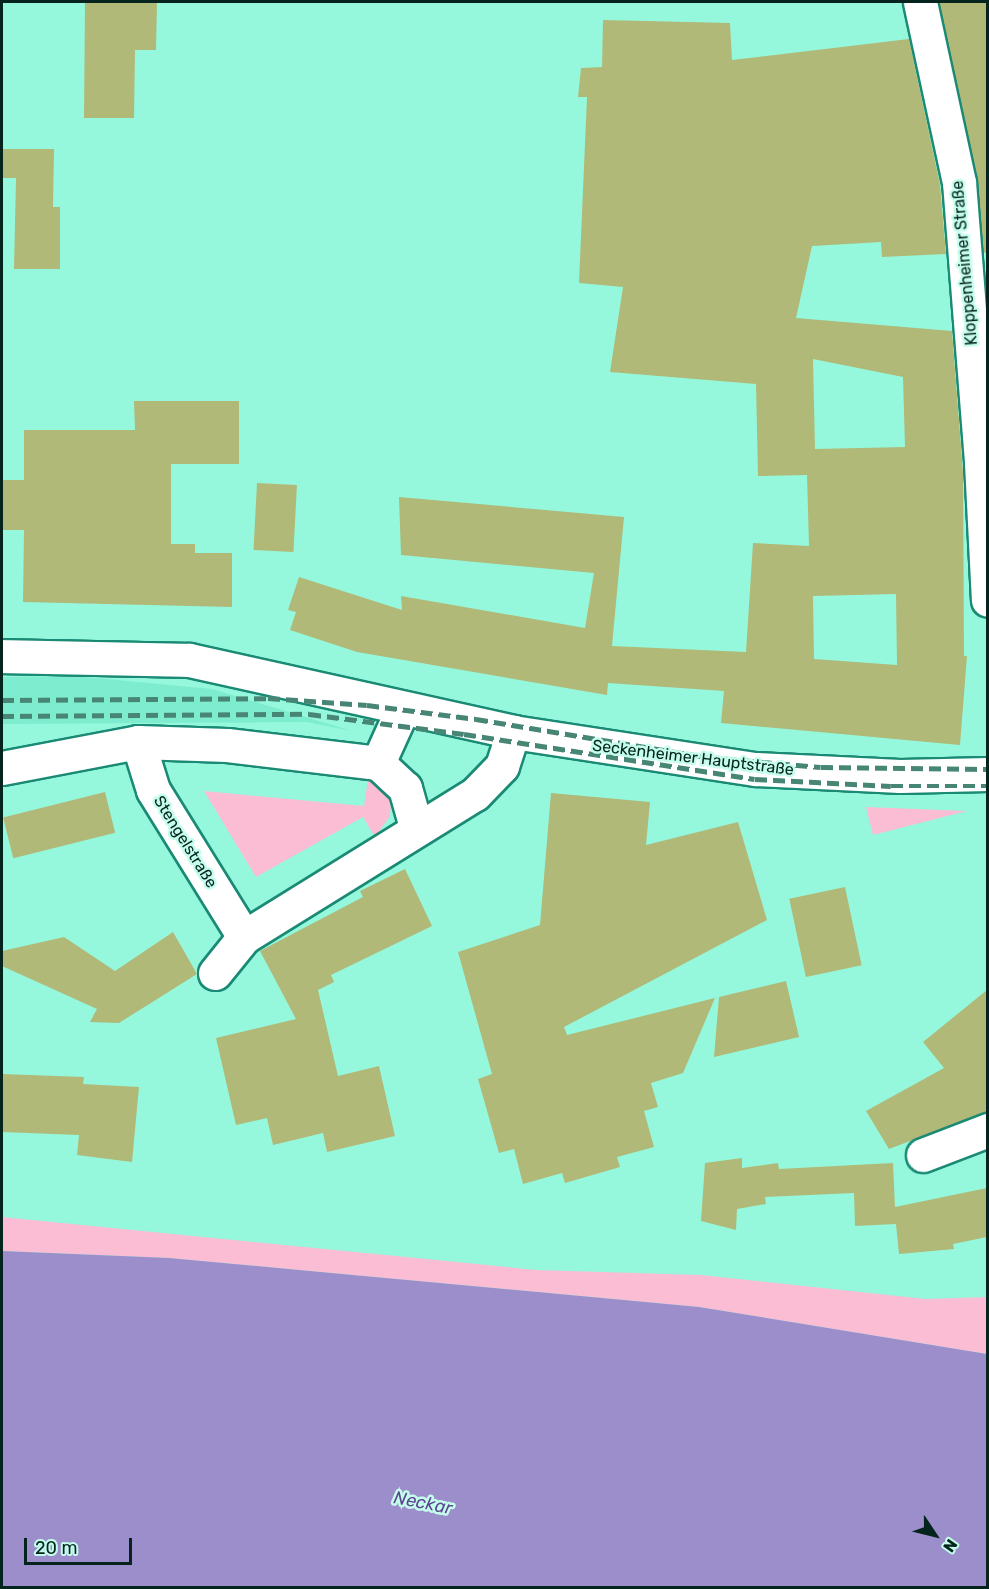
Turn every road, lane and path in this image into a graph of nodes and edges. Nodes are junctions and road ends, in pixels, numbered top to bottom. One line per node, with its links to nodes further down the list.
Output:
1 (920, 2): 2 (street, Kloppenheimer Straße)
2 (987, 600)
3 (2, 656): 4 (street, Seckenheimer Hauptstraße)
4 (402, 710): 5 (street, Seckenheimer Hauptstraße); 7 (street)
5 (513, 732): 9 (street, Seckenheimer Hauptstraße); 10 (street)
6 (138, 742): 7 (street); 8 (street); 11 (street, Stengelstraße)
7 (378, 763): 10 (street)
8 (2, 768)
9 (987, 774)
10 (416, 827): 11 (street)
11 (244, 937): 12 (street)
12 (215, 973)
13 (987, 1130): 14 (street)
14 (923, 1155)

